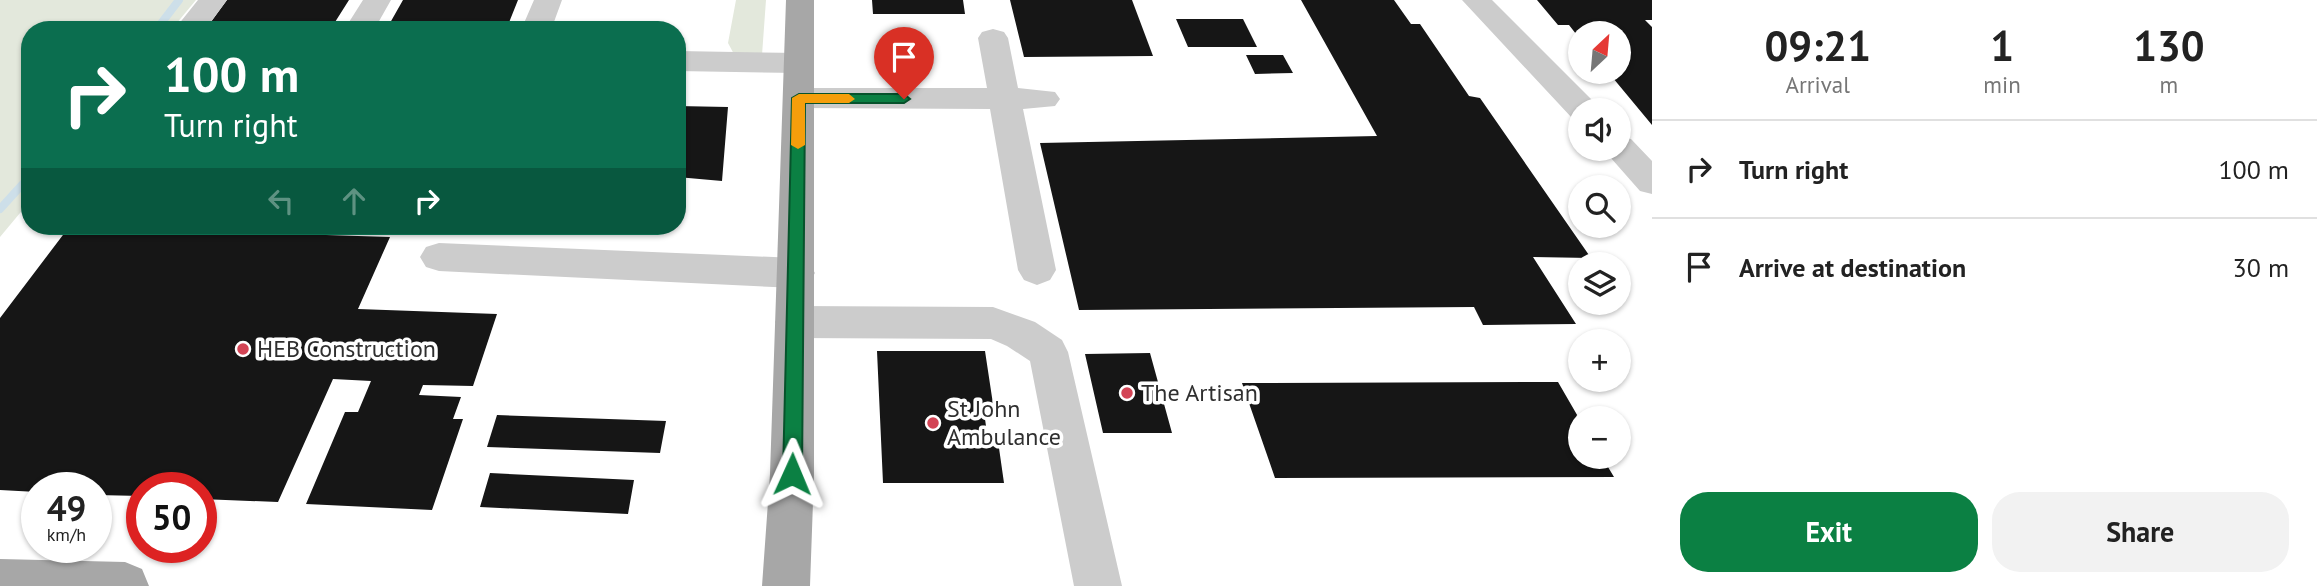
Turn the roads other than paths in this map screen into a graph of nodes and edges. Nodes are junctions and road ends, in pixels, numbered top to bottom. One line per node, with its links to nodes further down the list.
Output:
1 (213, 0): 6 (street)
2 (377, 0): 7 (street)
3 (548, 0): 8 (street)
4 (800, 0): 11 (main road)
5 (1476, 0): 12 (street)
6 (196, 21)
7 (364, 21)
8 (540, 21)
9 (993, 38): 13 (street)
10 (686, 62): 11 (street)
11 (799, 81): 13 (street); 19 (main road)
12 (1571, 98)
13 (1004, 99): 14 (street); 18 (street)
14 (1044, 99)
15 (1631, 160): 16 (street)
16 (1652, 182)
17 (439, 257): 19 (street)
18 (1037, 270)
19 (796, 273): 20 (main road)
20 (795, 322): 23 (main road); 24 (street)
21 (0, 583): 22 (main road)
22 (125, 586)
23 (786, 586)
24 (1098, 586)

